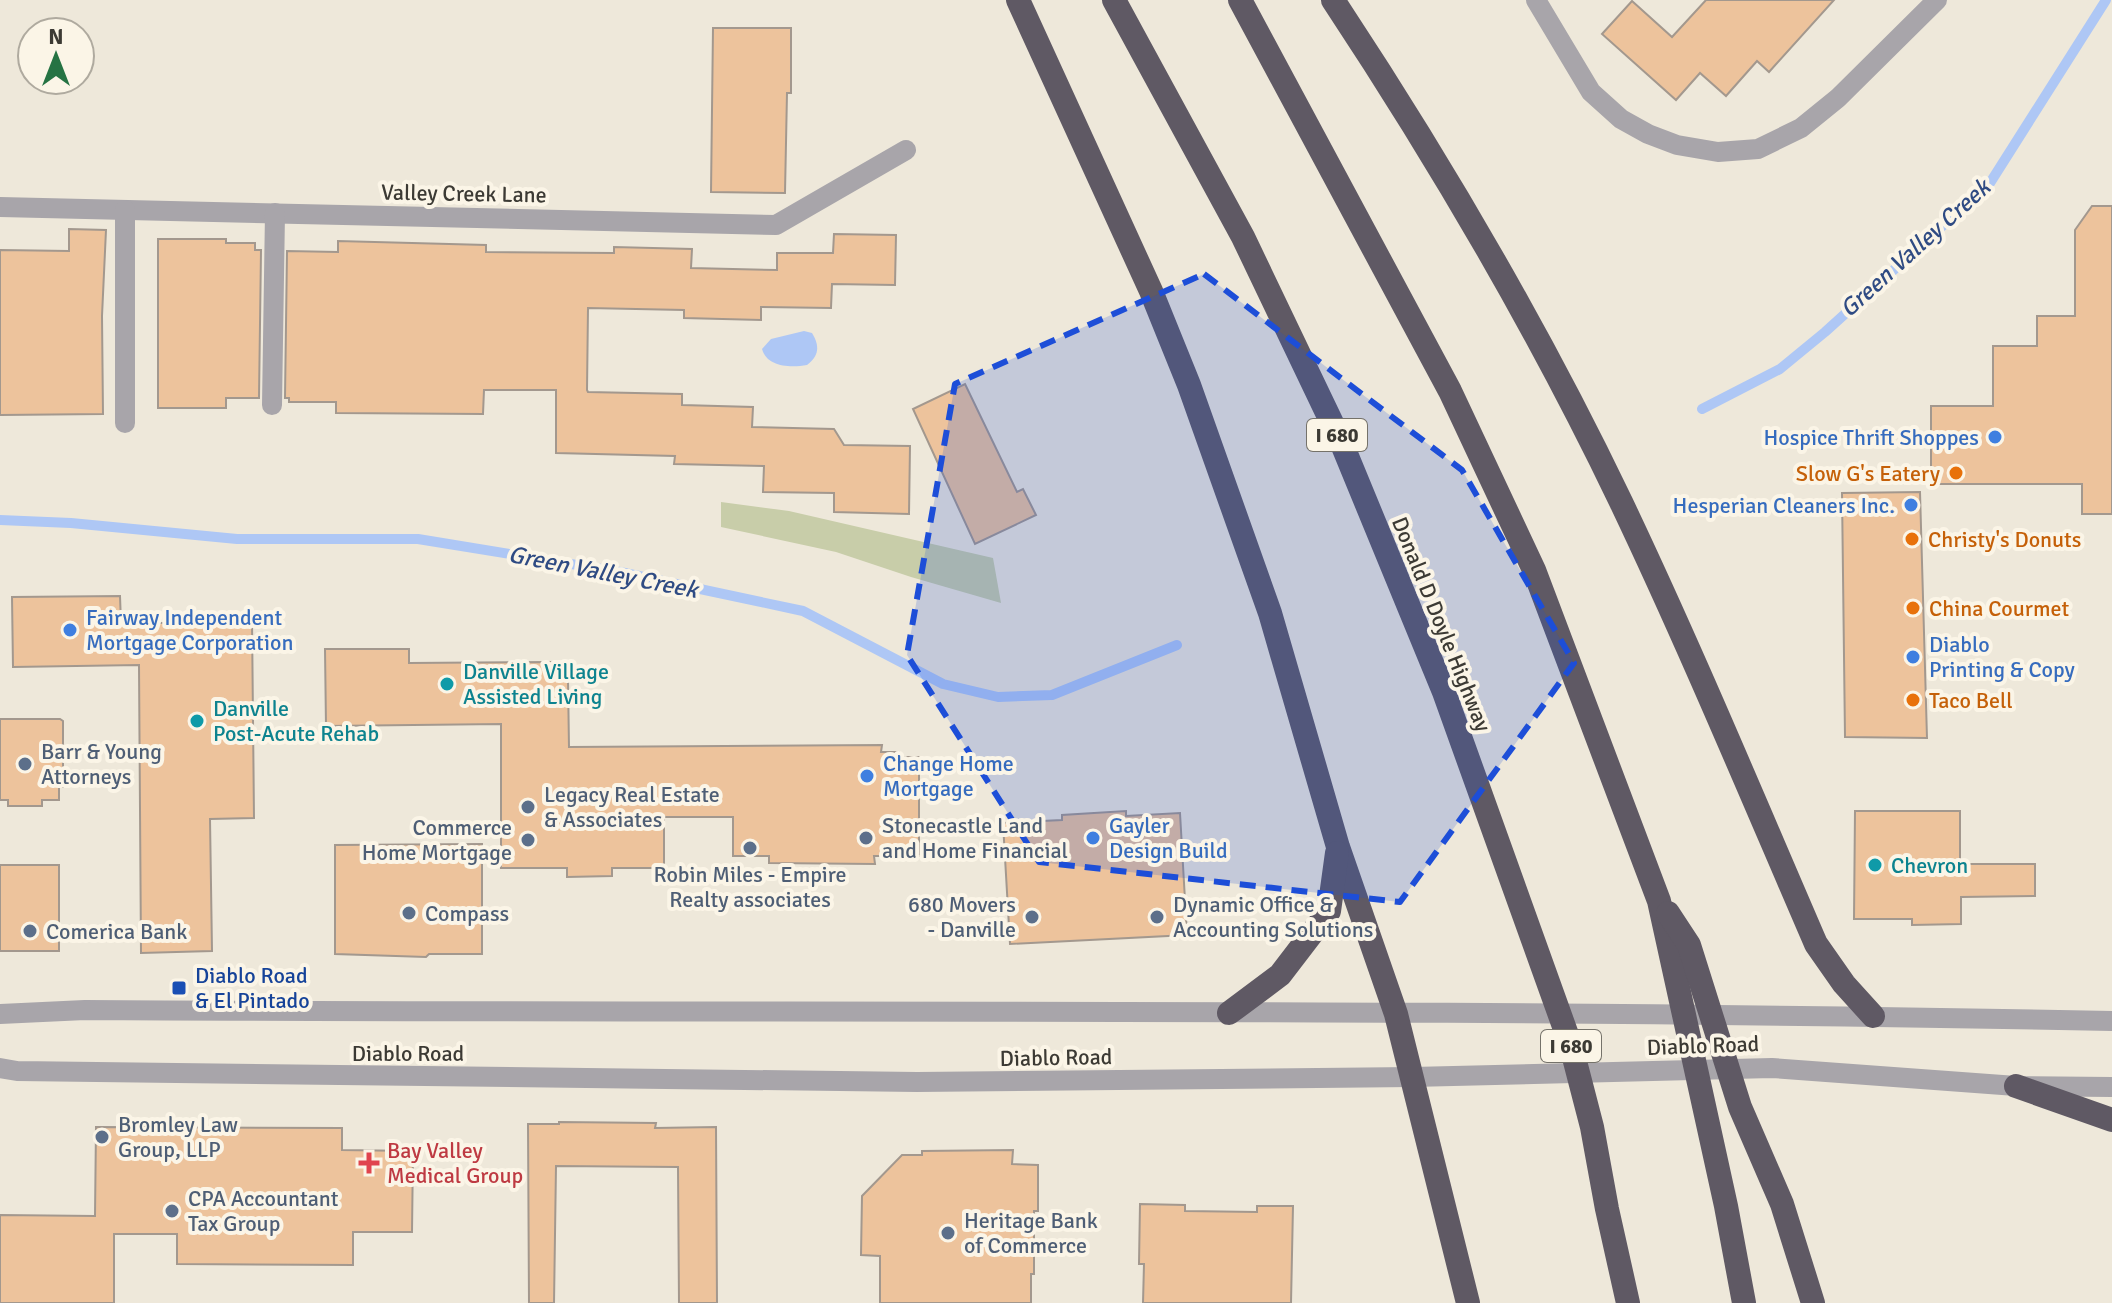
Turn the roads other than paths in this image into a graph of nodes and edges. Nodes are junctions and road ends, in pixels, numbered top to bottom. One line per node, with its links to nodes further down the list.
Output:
1 (1018, 0): 13 (highway)
2 (1114, 0): 26 (highway, Donald D Doyle Highway / I 680)
3 (1240, 0): 14 (highway)
4 (1333, 0): 18 (highway)
5 (1536, 0): 6 (street)
6 (1937, 0)
7 (906, 150): 10 (street, Valley Creek Lane)
8 (0, 207): 9 (street, Valley Creek Lane)
9 (125, 210): 10 (street, Valley Creek Lane); 12 (street)
10 (275, 213): 11 (street)
11 (272, 405)
12 (125, 423)
13 (1338, 847): 15 (highway); 17 (highway)
14 (1659, 901): 27 (highway); 28 (highway)
15 (1229, 1013): 16 (street, Diablo Road); 17 (street, Diablo Road)
16 (0, 1014)
17 (1396, 1014): 18 (street, Diablo Road); 21 (highway)
18 (1873, 1016): 19 (street, Diablo Road)
19 (2112, 1021)
20 (0, 1068): 21 (street, Diablo Road)
21 (1412, 1077): 22 (street, Diablo Road); 25 (highway)
22 (2016, 1086): 23 (street, Diablo Road); 24 (highway)
23 (2112, 1087)
24 (2112, 1120)
25 (1468, 1303)
26 (1628, 1303)
27 (1744, 1303)
28 (1813, 1303)

